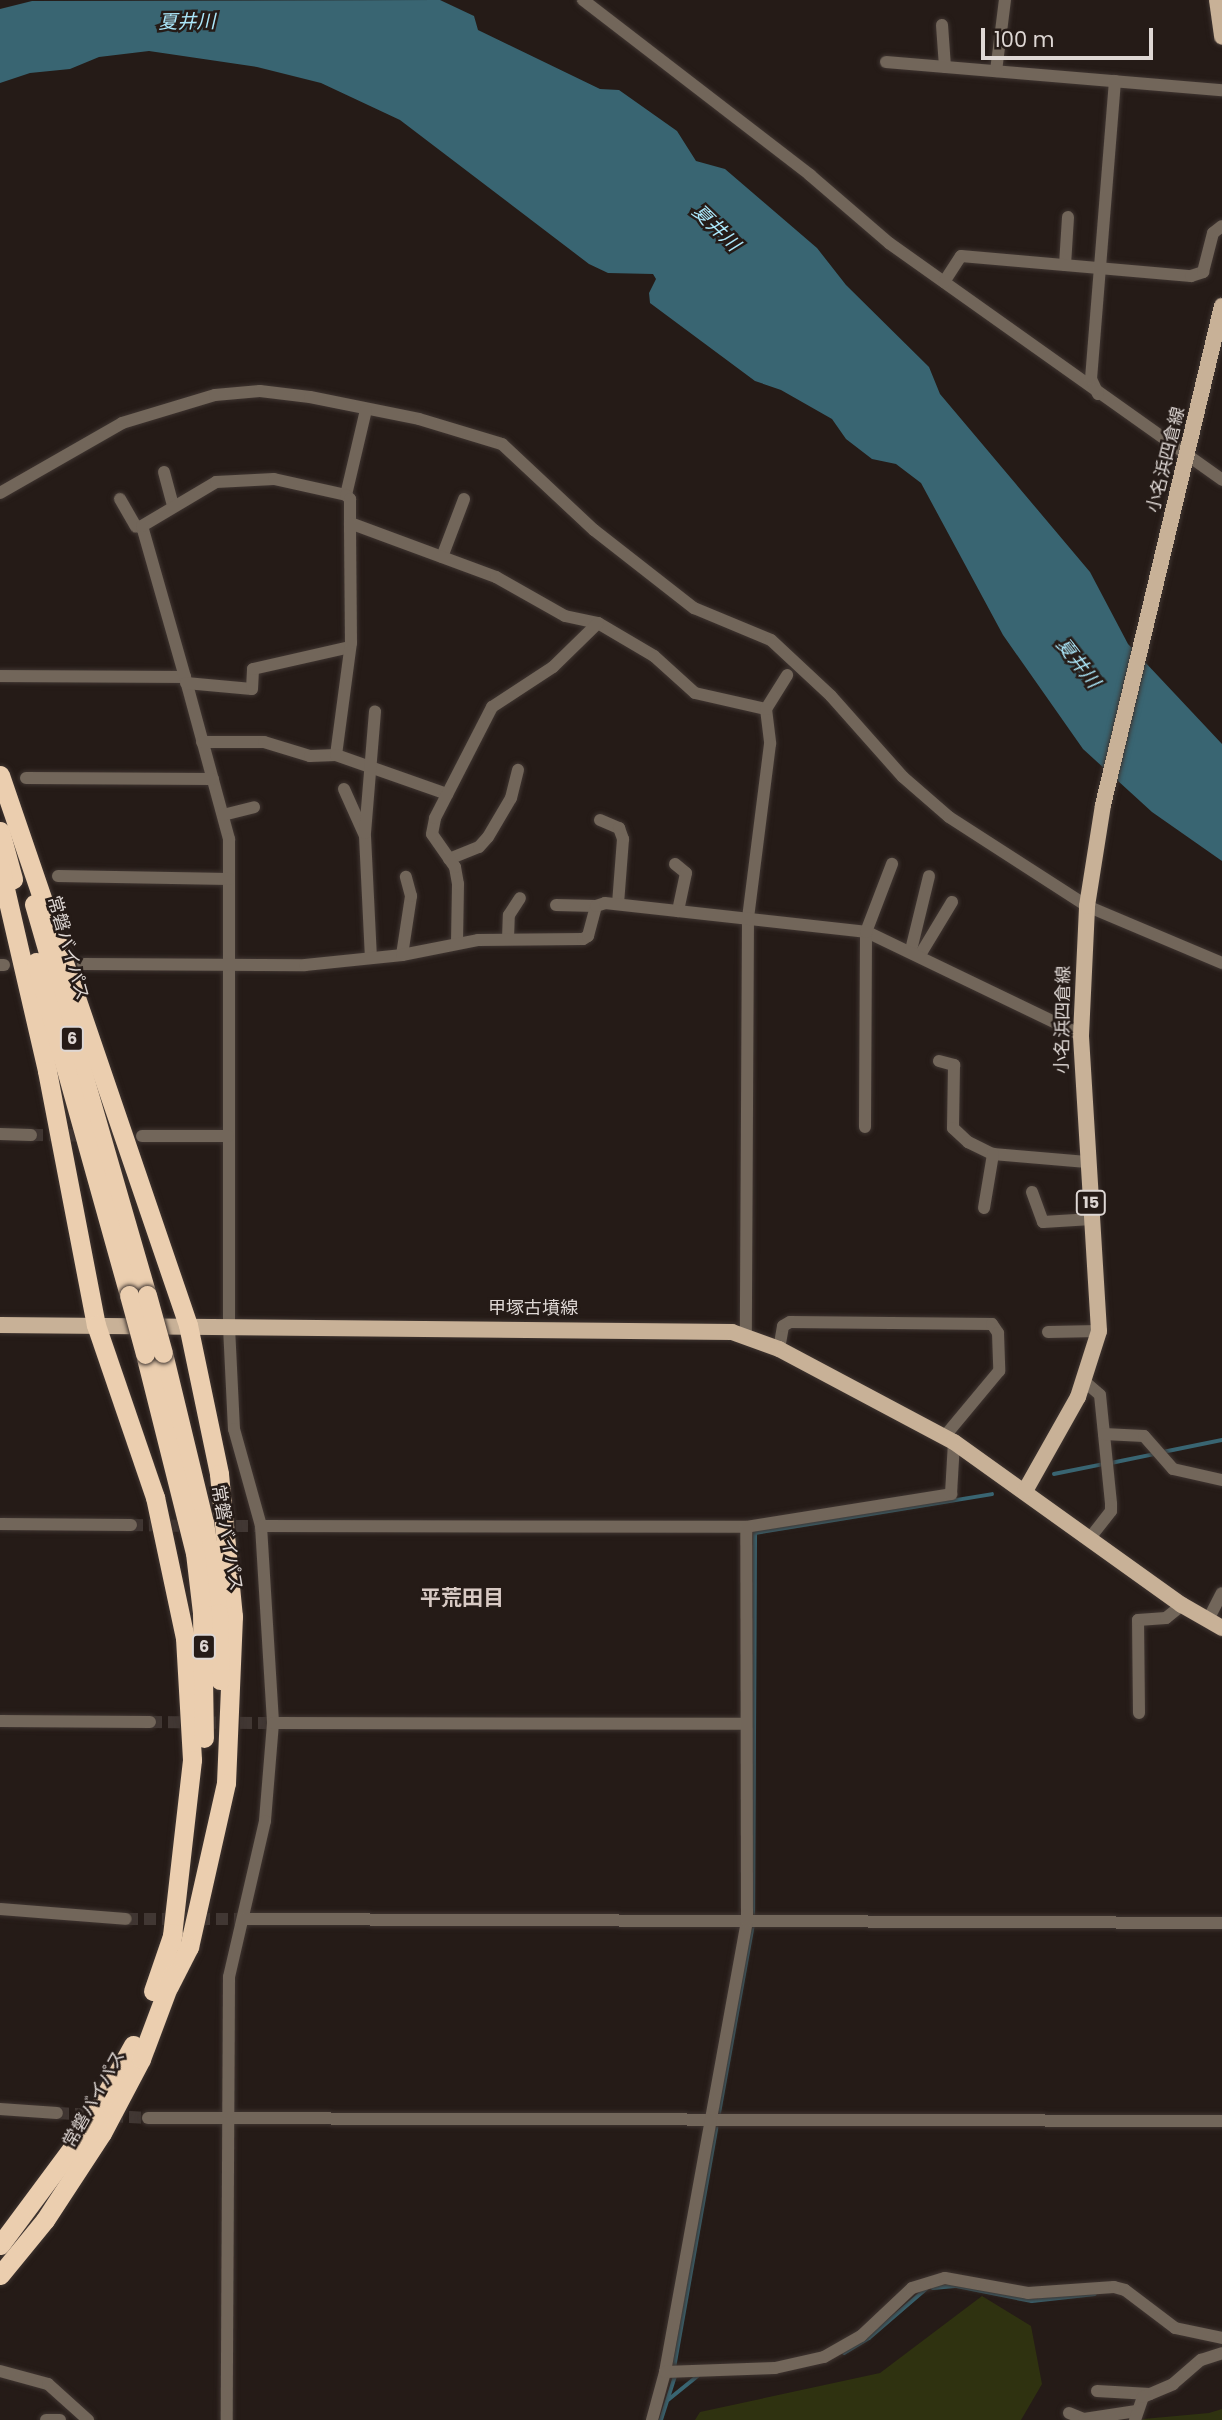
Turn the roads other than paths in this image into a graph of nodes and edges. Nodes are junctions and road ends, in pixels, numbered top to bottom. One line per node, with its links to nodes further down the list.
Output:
1 (583, 0): 15 (street)
2 (1005, 0): 8 (street)
3 (1217, 0): 5 (main road)
4 (942, 25): 7 (street)
5 (1222, 37)
6 (886, 62): 7 (street)
7 (945, 67): 8 (street)
8 (996, 71): 9 (street)
9 (1115, 82): 10 (street); 14 (street)
10 (1222, 90)
11 (1068, 217): 13 (street)
12 (1222, 226): 14 (street)
13 (1065, 265): 14 (street); 15 (street)
14 (1100, 268): 17 (street)
15 (944, 282): 17 (street)
16 (1222, 306): 19 (main road, 小名浜四倉線 / 15)
17 (1100, 396): 19 (street)
18 (366, 410): 22 (street); 23 (street); 62 (street)
19 (1185, 458): 21 (street); 62 (main road, 小名浜四倉線 / 15)
20 (164, 472): 26 (street)
21 (1222, 480)
22 (0, 493)
23 (346, 495): 26 (street); 27 (street)
24 (120, 499): 28 (street)
25 (464, 499): 29 (street)
26 (173, 505): 34 (street)
27 (350, 523): 29 (street); 31 (street)
28 (136, 527)
29 (442, 556): 30 (street)
30 (598, 623): 35 (street); 46 (street)
31 (350, 648): 34 (street); 38 (street)
32 (787, 675): 35 (street)
33 (0, 676): 34 (street)
34 (185, 680): 37 (street)
35 (766, 709): 67 (street)
36 (375, 711): 39 (street)
37 (202, 742): 38 (street); 43 (street)
38 (336, 755): 39 (street)
39 (370, 768): 46 (street); 51 (street)
40 (518, 770): 52 (street)
41 (0, 775): 92 (highway)
42 (26, 778): 43 (street)
43 (213, 779): 48 (street)
44 (0, 781): 89 (highway, 常磐バイパス / 6)
45 (344, 789): 51 (street)
46 (447, 794): 52 (street)
47 (254, 807): 48 (street)
48 (223, 815): 59 (street)
49 (600, 820): 64 (street)
50 (0, 831): 89 (highway, 常磐バイパス / 6)
51 (365, 836): 73 (street)
52 (449, 859): 70 (street)
53 (675, 864): 66 (street)
54 (892, 864): 68 (street)
55 (0, 867): 91 (highway)
56 (58, 876): 59 (street)
57 (929, 876): 71 (street)
58 (406, 877): 72 (street)
59 (229, 879): 76 (street)
60 (520, 898): 69 (street)
61 (951, 902): 71 (street)
62 (1088, 902): 74 (street); 77 (main road, 小名浜四倉線 / 15)
63 (556, 905): 65 (street)
64 (618, 905): 65 (street); 66 (street)
65 (596, 906): 69 (street)
66 (678, 911): 67 (street)
67 (748, 918): 68 (street); 96 (street)
68 (866, 932): 71 (street); 79 (street)
69 (508, 939): 70 (street)
70 (457, 943): 72 (street)
71 (916, 953): 77 (street)
72 (402, 954): 73 (street)
73 (371, 957): 76 (street)
74 (1222, 963)
75 (83, 964): 76 (street)
76 (230, 966): 83 (street)
77 (1081, 1035): 85 (main road, 小名浜四倉線 / 15)
78 (939, 1061): 84 (street)
79 (865, 1127)
80 (0, 1134): 81 (street)
81 (31, 1135)
82 (142, 1136): 83 (street)
83 (228, 1136): 93 (street)
84 (993, 1154): 85 (street); 87 (street)
85 (1087, 1162): 88 (main road, 小名浜四倉線 / 15)
86 (1032, 1192): 88 (street)
87 (984, 1208)
88 (1092, 1219): 94 (main road, 小名浜四倉線 / 15)
89 (138, 1295): 98 (highway, 常磐バイパス / 6, bridge)
90 (0, 1325): 91 (main road, 甲塚古墳線)
91 (96, 1325): 92 (main road, 甲塚古墳線); 122 (highway)
92 (188, 1325): 93 (main road, 甲塚古墳線); 123 (highway)
93 (229, 1327): 96 (main road, 甲塚古墳線); 106 (street)
94 (1099, 1331): 95 (street); 99 (main road, 小名浜四倉線 / 15)
95 (1048, 1332)
96 (746, 1336): 97 (main road, 甲塚古墳線)
97 (779, 1349): 101 (main road, 甲塚古墳線); 101 (street)
98 (154, 1353): 122 (highway, 常磐バイパス / 6); 123 (highway, 常磐バイパス / 6)
99 (1084, 1381): 100 (street); 103 (main road, 小名浜四倉線 / 15)
100 (1104, 1434): 102 (street); 108 (street)
101 (949, 1439): 103 (main road, 甲塚古墳線); 107 (street)
102 (1222, 1480)
103 (1024, 1491): 108 (main road)
104 (0, 1524): 105 (street)
105 (131, 1525)
106 (261, 1526): 107 (street); 115 (street)
107 (746, 1527): 116 (street)
108 (1089, 1539): 110 (main road)
109 (1222, 1593): 111 (street)
110 (1182, 1605): 111 (main road); 112 (street)
111 (1215, 1624)
112 (1139, 1713)
113 (0, 1721): 114 (street)
114 (150, 1722)
115 (274, 1723): 116 (street); 119 (street)
116 (744, 1724): 120 (street)
117 (0, 1909): 118 (street)
118 (126, 1919)
119 (243, 1919): 120 (street); 127 (street)
120 (751, 1921): 121 (street); 128 (street)
121 (1222, 1923)
122 (171, 1943): 130 (highway, 常磐バイパス / 6)
123 (169, 1986): 131 (highway, 常磐バイパス / 6)
124 (0, 2109): 125 (street)
125 (57, 2113)
126 (148, 2118): 127 (street)
127 (227, 2119): 128 (street); 143 (street)
128 (707, 2119): 129 (street); 135 (street)
129 (1222, 2121)
130 (0, 2245)
131 (0, 2275)
132 (1222, 2338): 135 (street)
133 (1222, 2353): 137 (street)
134 (0, 2371): 142 (street)
135 (672, 2371): 144 (street)
136 (1097, 2391): 137 (street)
137 (1150, 2394): 139 (street)
138 (1069, 2413): 139 (street)
139 (1135, 2416)
140 (46, 2420): 141 (street)
141 (60, 2420)
142 (88, 2420)
143 (227, 2420)
144 (652, 2420)

